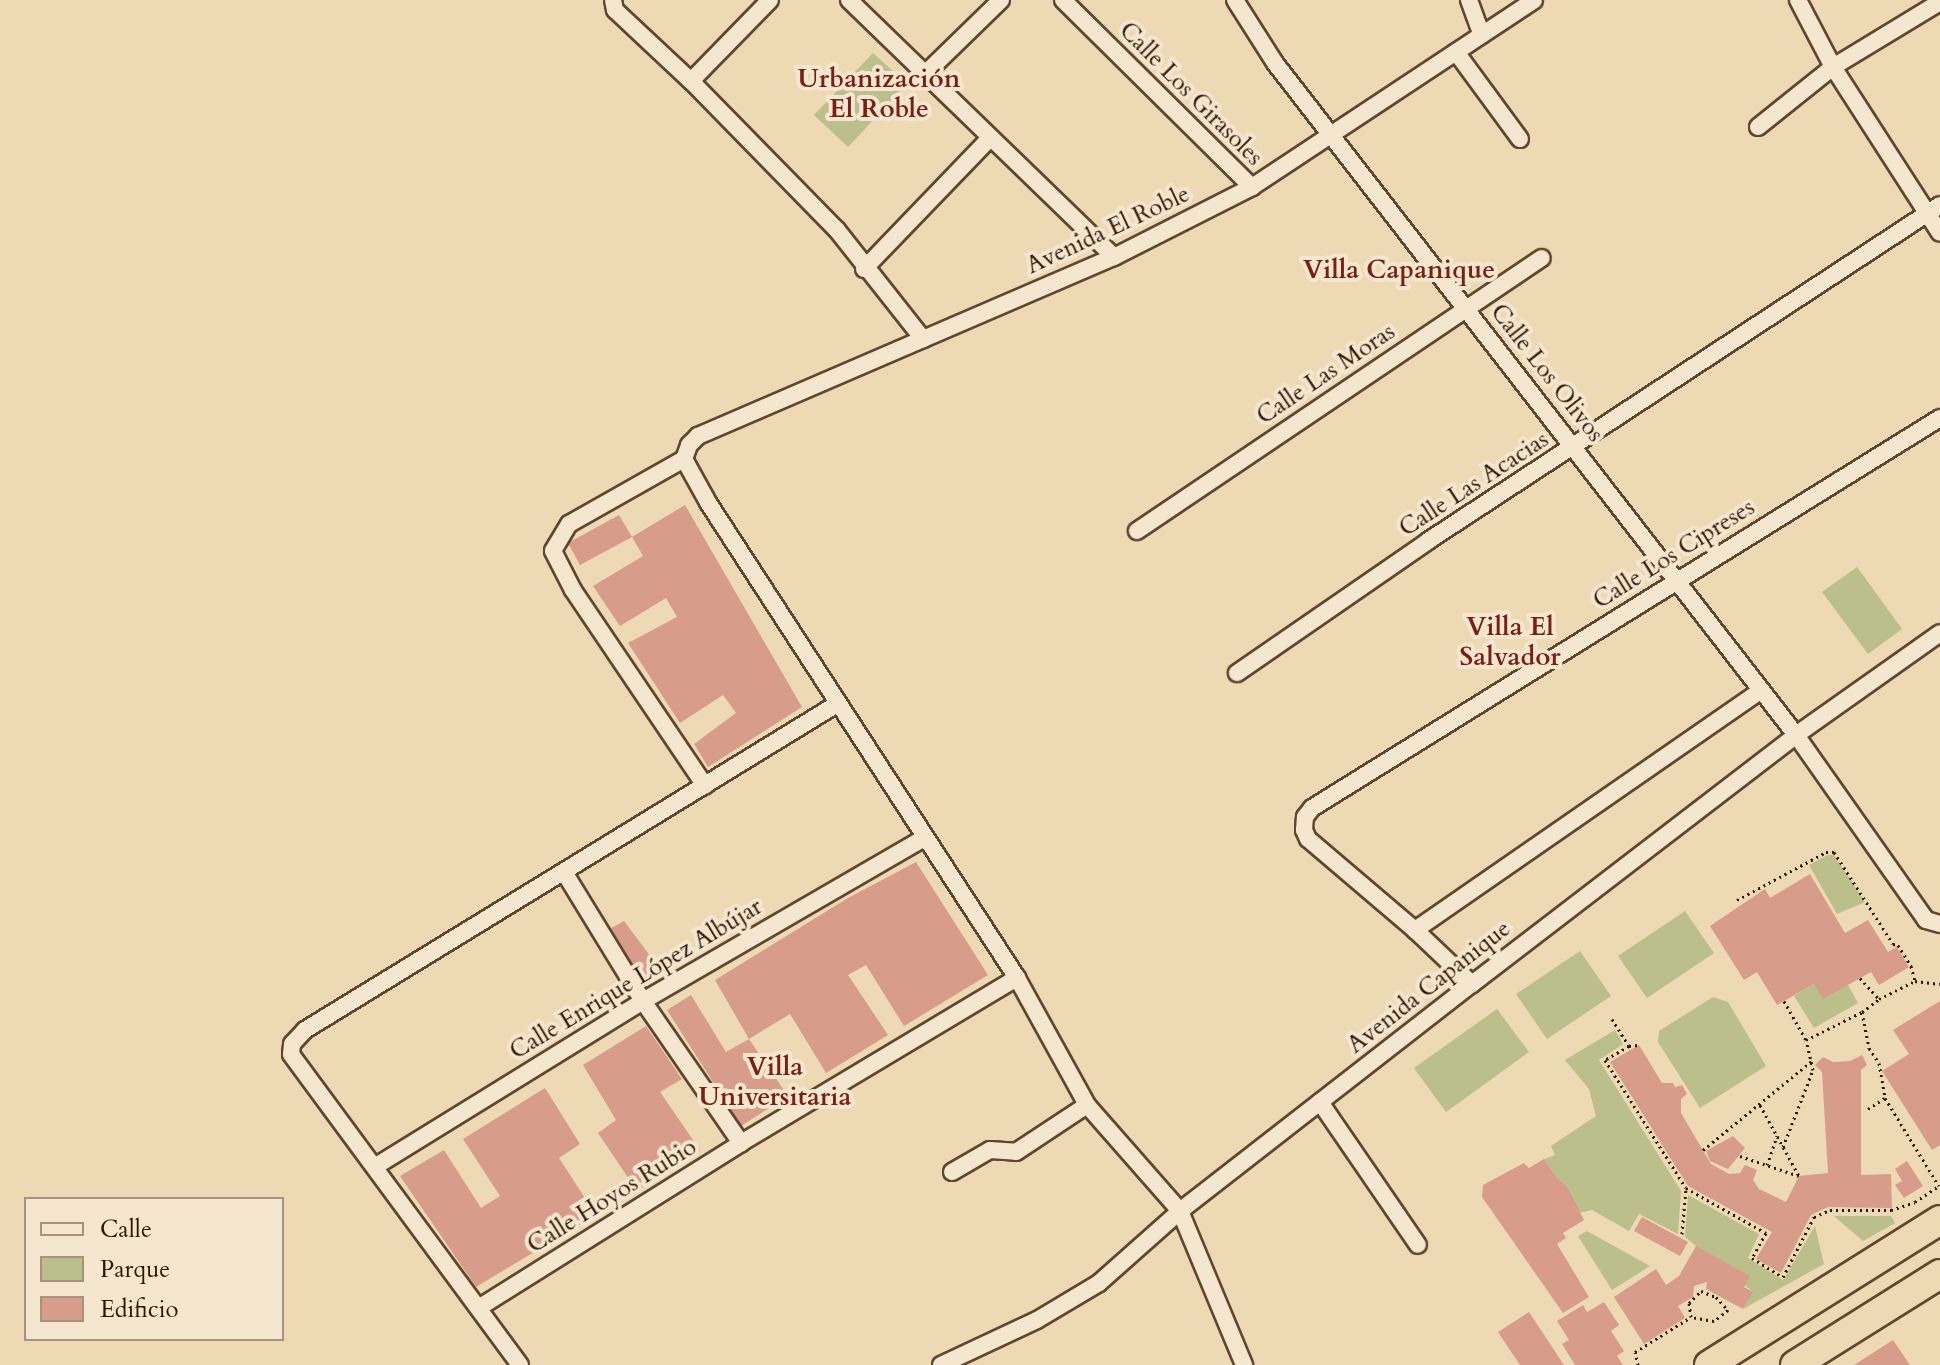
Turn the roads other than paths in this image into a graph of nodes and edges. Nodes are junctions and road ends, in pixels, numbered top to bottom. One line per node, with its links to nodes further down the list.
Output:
1 (613, 0): 15 (street)
2 (770, 0): 15 (street)
3 (849, 0): 14 (street)
4 (1001, 0): 14 (street)
5 (1063, 0): 20 (street, Calle Los Girasoles)
6 (1235, 0): 17 (street, Calle Los Olivos)
7 (1469, 0): 11 (street)
8 (1534, 0): 11 (street, Avenida El Roble)
9 (1798, 0): 13 (street)
10 (1940, 2): 13 (street)
11 (1482, 35): 12 (street, Avenida El Roble)
12 (1456, 52): 17 (street, Avenida El Roble); 19 (street)
13 (1833, 67): 16 (street); 21 (street)
14 (925, 74): 18 (street)
15 (691, 81): 25 (street)
16 (1758, 127)
17 (1333, 134): 20 (street, Avenida El Roble); 26 (street, Calle Los Olivos)
18 (990, 138): 23 (street); 25 (street)
19 (1520, 139)
20 (1252, 187): 23 (street, Avenida El Roble)
21 (1934, 209): 22 (street); 29 (street, Calle Las Acacias)
22 (1940, 233)
23 (1114, 257): 27 (street, Avenida El Roble)
24 (1542, 258): 26 (street, Calle Las Moras)
25 (864, 269): 27 (street)
26 (1467, 308): 29 (street, Calle Los Olivos); 31 (street, Calle Las Moras)
27 (923, 339): 30 (street, Avenida El Roble)
28 (1940, 418): 32 (street, Calle Los Cipreses)
29 (1575, 448): 32 (street, Calle Los Olivos); 34 (street, Calle Las Acacias)
30 (684, 459): 36 (street); 38 (street, Avenida El Roble)
31 (1137, 531)
32 (1677, 581): 35 (street, Calle Los Olivos); 42 (street, Calle Los Cipreses)
33 (1940, 633): 37 (street, Avenida Capanique)
34 (1237, 673)
35 (1761, 690): 37 (street, Calle Los Olivos); 42 (street)
36 (837, 704): 38 (street); 39 (street)
37 (1796, 735): 41 (street, Calle Los Olivos); 44 (street, Avenida Capanique)
38 (705, 786): 40 (street)
39 (924, 838): 43 (street); 45 (street, Calle Enrique López Albújar)
40 (564, 872): 45 (street); 49 (street)
41 (1940, 924)
42 (1415, 930): 44 (street)
43 (1017, 978): 47 (street); 48 (street, Calle Hoyos Rubio)
44 (1472, 984): 46 (street, Avenida Capanique)
45 (643, 1001): 48 (street); 49 (street, Calle Enrique López Albújar)
46 (1320, 1102): 51 (street, Avenida Capanique); 53 (street)
47 (1087, 1105): 50 (street); 51 (street)
48 (741, 1143): 55 (street, Calle Hoyos Rubio)
49 (376, 1166): 55 (street)
50 (952, 1172)
51 (1180, 1211): 56 (street, Avenida Capanique); 59 (street)
52 (1939, 1226): 60 (highway)
53 (1418, 1245)
54 (1940, 1274): 61 (highway)
55 (480, 1307): 57 (street)
56 (962, 1361): 58 (street, Avenida Capanique)
57 (520, 1365)
58 (941, 1365)
59 (1244, 1365)
60 (1709, 1365)
61 (1795, 1365)

